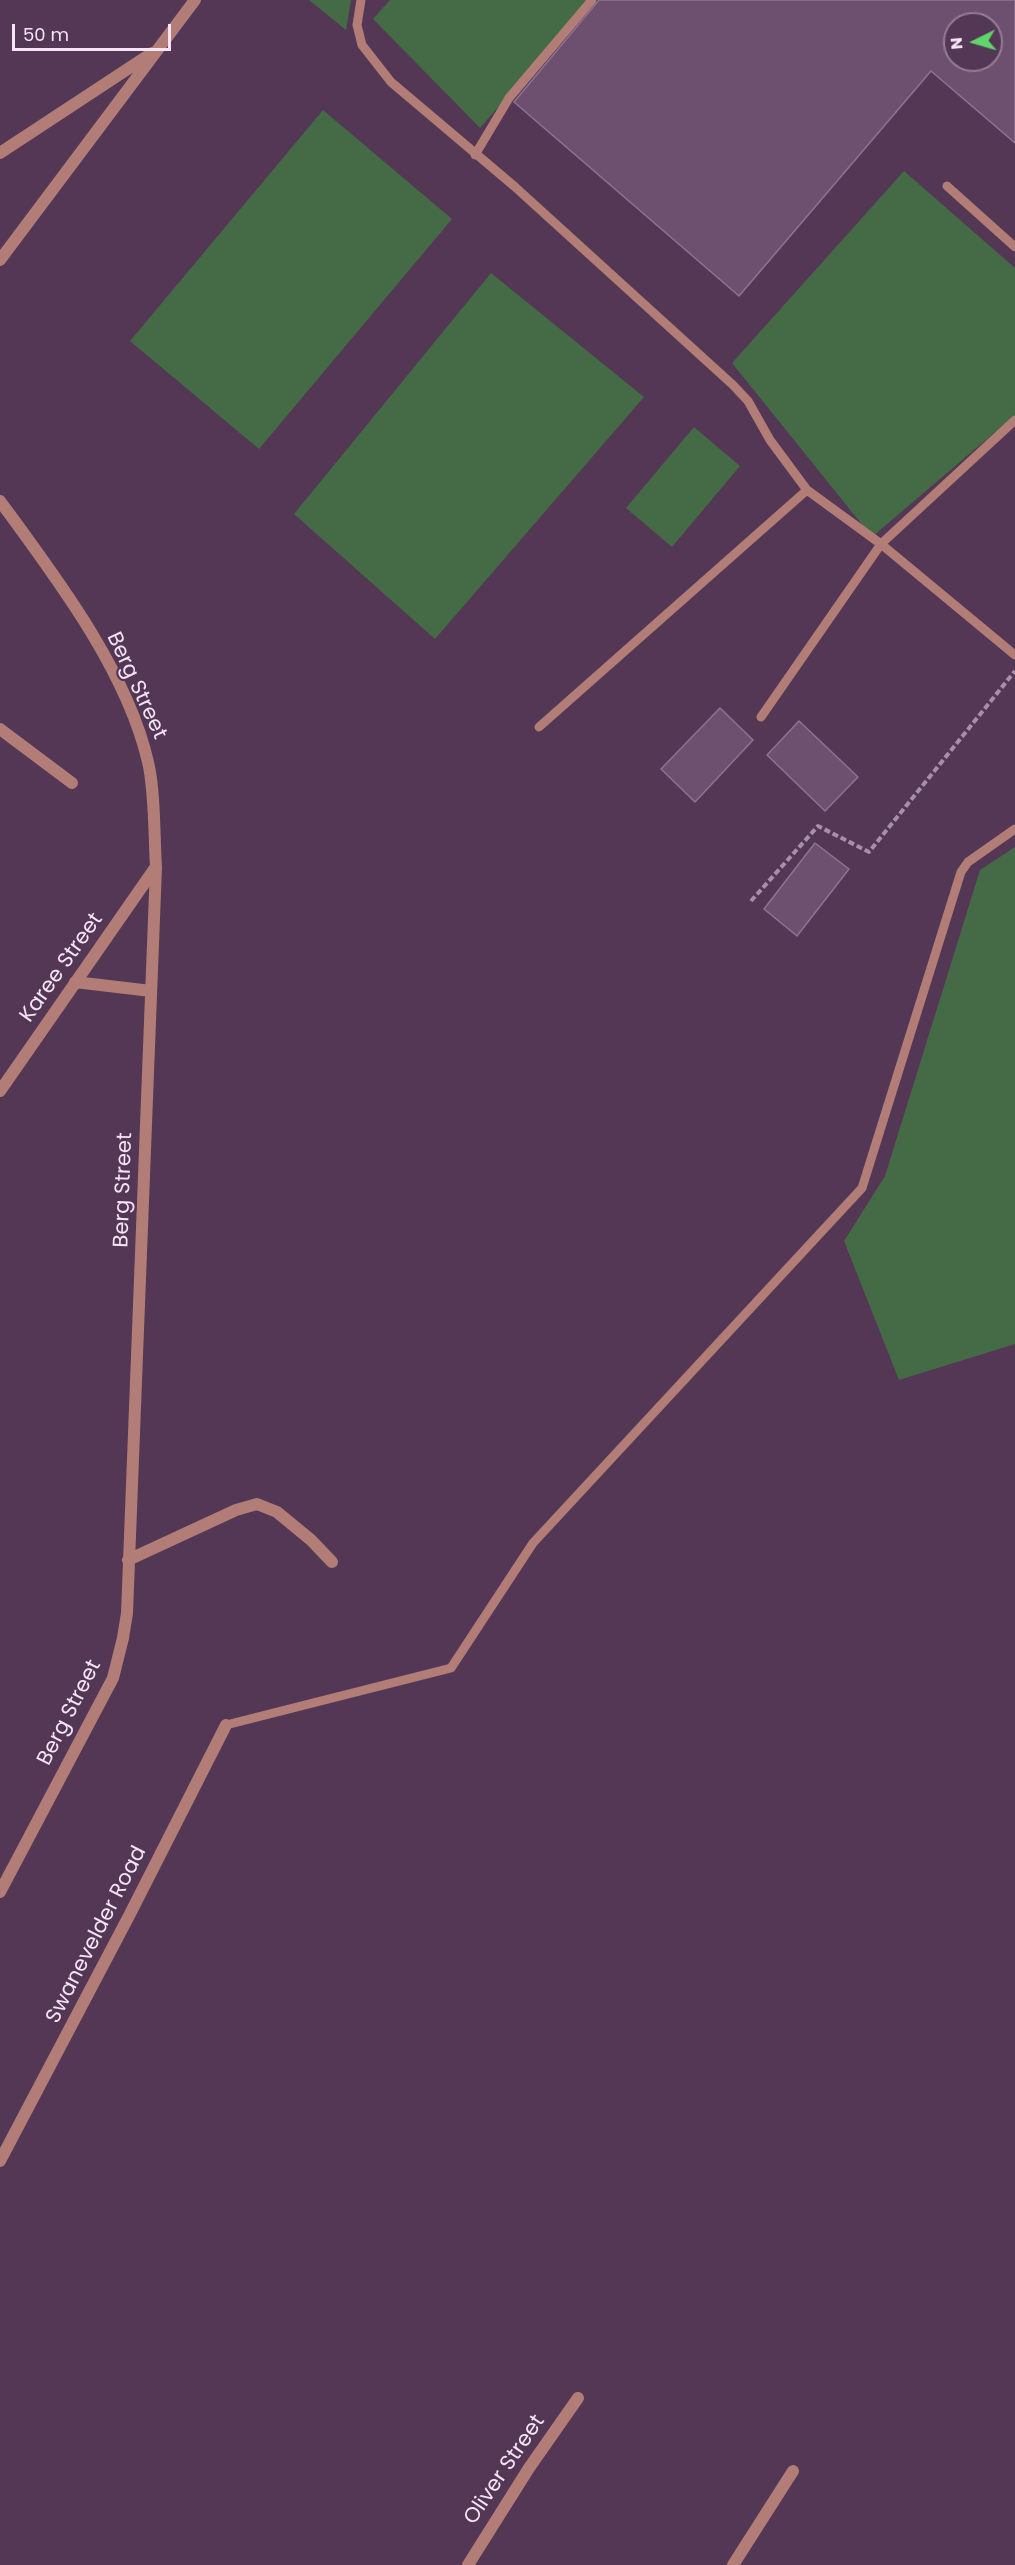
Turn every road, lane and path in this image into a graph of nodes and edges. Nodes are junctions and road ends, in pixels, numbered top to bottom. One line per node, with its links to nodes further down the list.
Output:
1 (195, 0): 4 (street)
2 (361, 0): 6 (lane)
3 (592, 0): 6 (lane)
4 (159, 49): 5 (street); 9 (street)
5 (0, 153)
6 (475, 155): 11 (lane)
7 (947, 186): 8 (lane)
8 (1015, 247)
9 (0, 260)
10 (1015, 420): 13 (lane)
11 (807, 490): 13 (lane); 17 (lane)
12 (0, 501): 21 (street, Berg Street)
13 (881, 544): 14 (lane); 16 (lane)
14 (1015, 655)
15 (1015, 671): 22 (path)
16 (761, 717)
17 (539, 727)
18 (0, 729): 19 (street)
19 (72, 783)
20 (1015, 829): 28 (lane)
21 (156, 867): 23 (street, Karee Street); 24 (street, Berg Street)
22 (751, 901)
23 (75, 982): 24 (street); 25 (street, Karee Street)
24 (151, 991): 26 (street, Berg Street)
25 (0, 1091)
26 (128, 1560): 27 (street); 29 (street, Berg Street)
27 (332, 1562)
28 (226, 1725): 30 (street, Swanevelder Road)
29 (0, 1892)
30 (0, 2162)
31 (578, 2398): 33 (street, Oliver Street)
32 (793, 2471): 34 (street)
33 (468, 2565)
34 (733, 2565)

